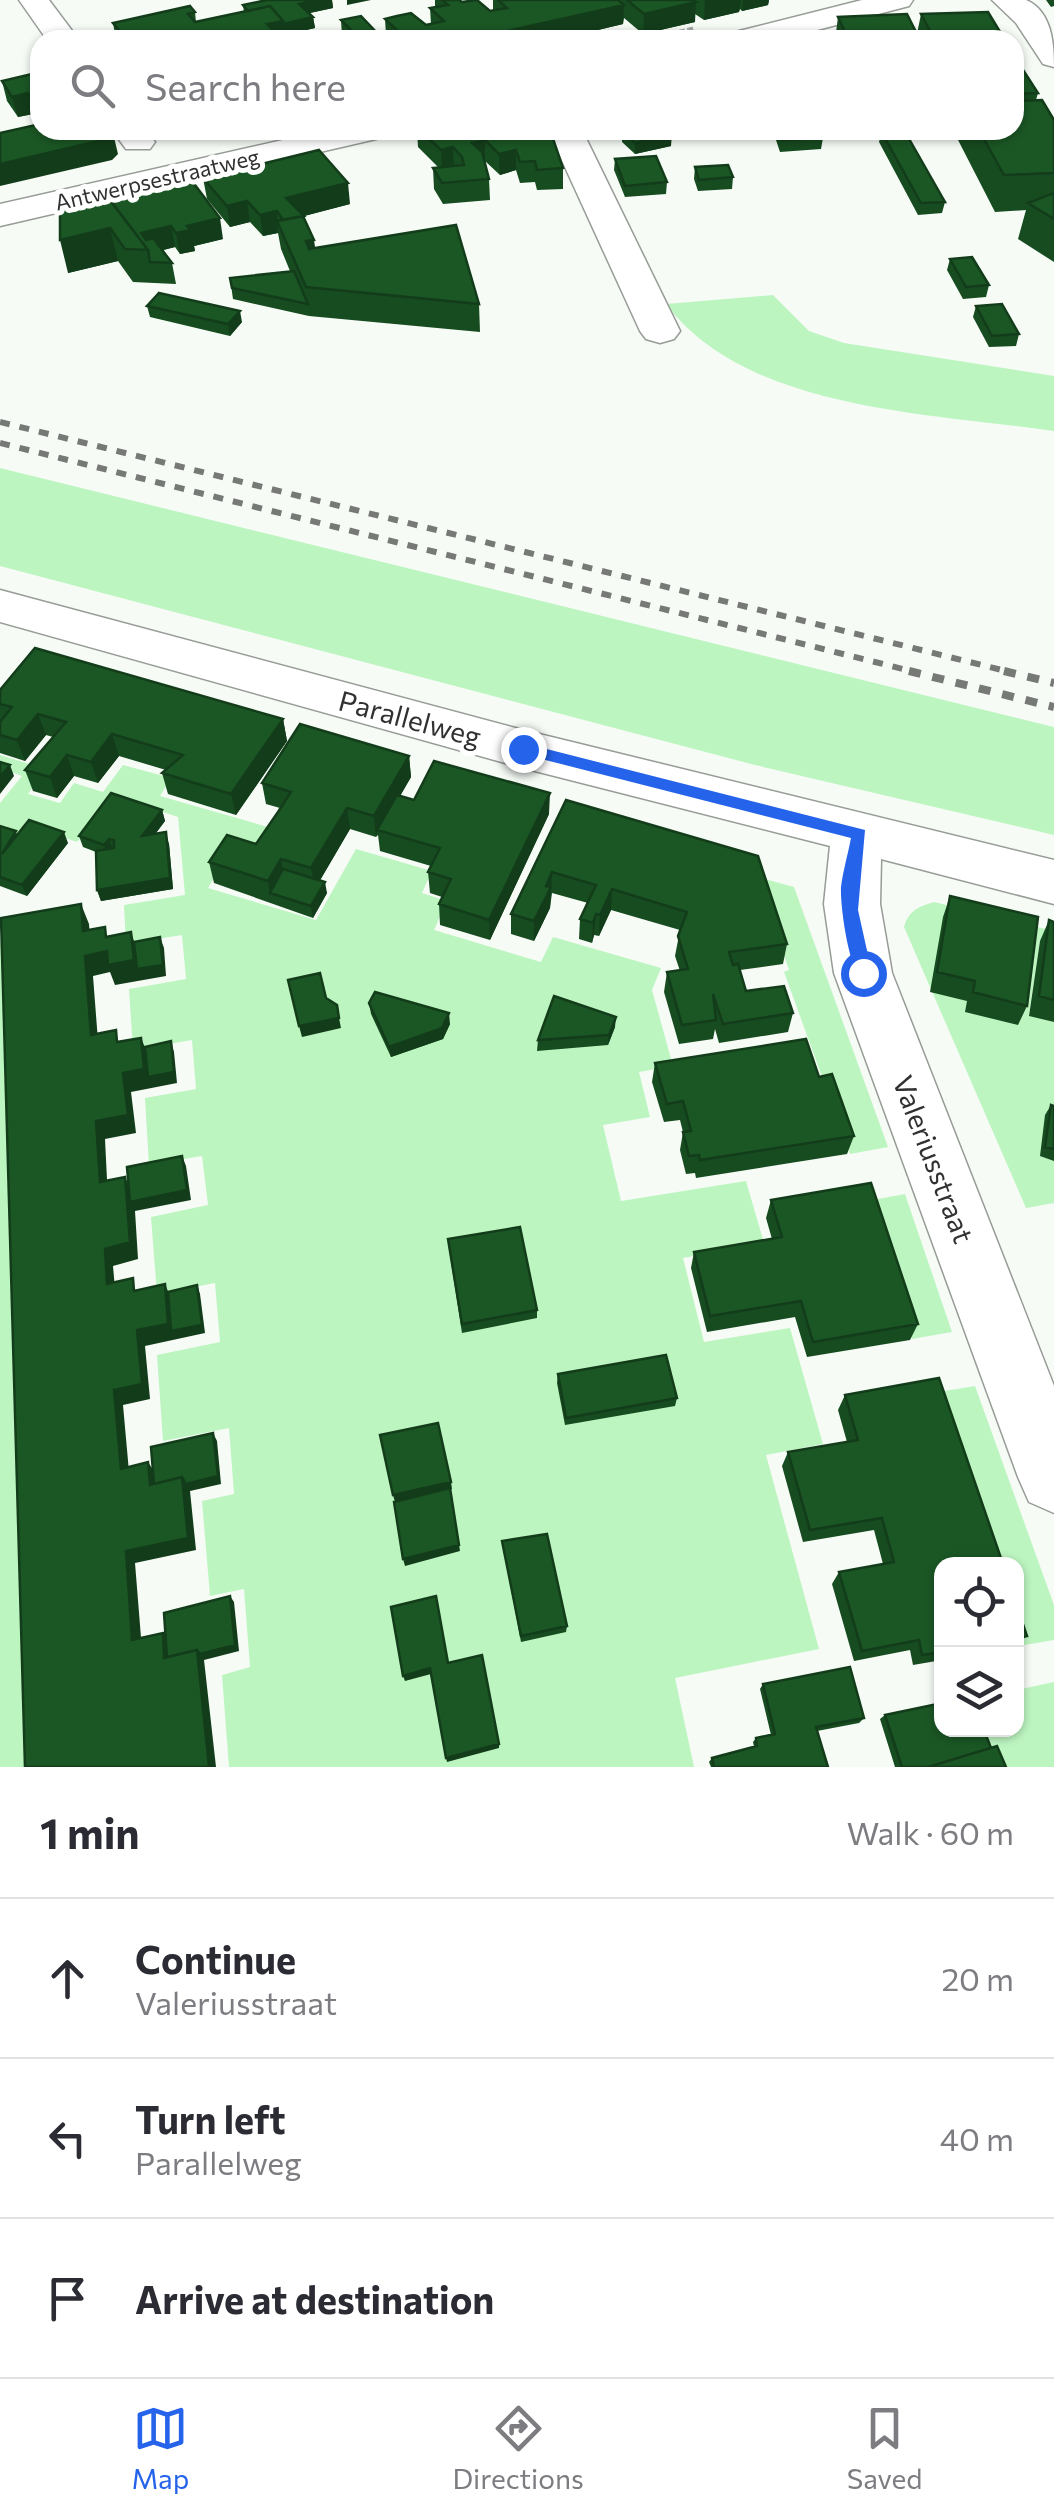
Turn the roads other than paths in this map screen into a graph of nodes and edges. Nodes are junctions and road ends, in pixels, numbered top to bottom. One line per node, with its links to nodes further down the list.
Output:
1 (34, 0): 4 (street)
2 (898, 0): 5 (street)
3 (1029, 11): 6 (street)
4 (56, 30)
5 (781, 30)
6 (1054, 57)
7 (328, 140): 9 (street, Antwerpsestraatweg)
8 (570, 140): 10 (street)
9 (0, 215)
10 (660, 330)
11 (0, 606): 12 (street, Parallelweg)
12 (859, 834): 13 (street, Parallelweg); 14 (street, Valeriusstraat)
13 (1054, 882)
14 (1054, 1477)

